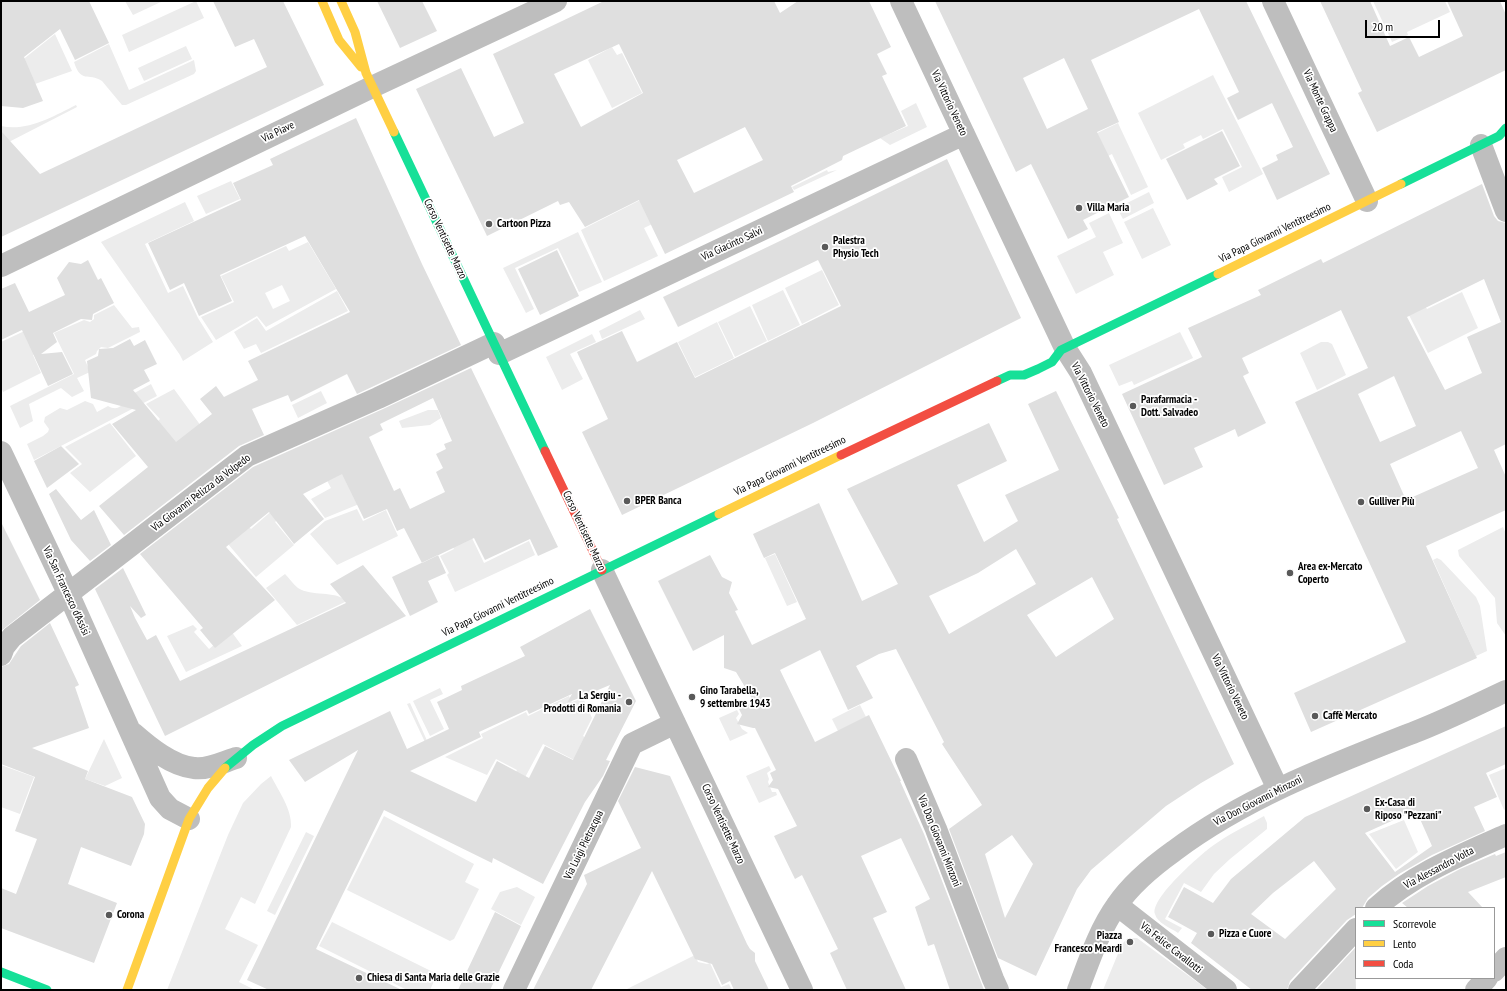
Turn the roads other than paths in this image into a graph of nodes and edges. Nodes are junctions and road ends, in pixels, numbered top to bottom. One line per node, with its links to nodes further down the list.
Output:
1 (322, 1): 6 (main road, Corso Ventisette Marzo)
2 (341, 1): 6 (main road, Corso Ventisette Marzo)
3 (556, 1): 6 (street, Via Piave)
4 (901, 1): 8 (street, Via Vittorio Veneto)
5 (1273, 1): 10 (street, Via Monte Grappa)
6 (369, 80): 12 (street, Via Piave); 13 (main road, Corso Ventisette Marzo)
7 (1506, 128): 9 (main road, Via Papa Giovanni Ventitreesimo)
8 (964, 134): 13 (street, Via Giacinto Salvi); 14 (street, Via Vittorio Veneto)
9 (1495, 139): 10 (main road, Via Papa Giovanni Ventitreesimo); 11 (street)
10 (1367, 201): 14 (main road, Via Papa Giovanni Ventitreesimo)
11 (1506, 211)
12 (1, 266)
13 (497, 348): 16 (main road, Corso Ventisette Marzo); 17 (street, Via Giovanni Pelizza da Volpedo)
14 (1060, 349): 16 (main road, Via Papa Giovanni Ventitreesimo); 24 (street, Via Vittorio Veneto)
15 (1, 452): 17 (street, Via San Francesco d'Assisi)
16 (602, 570): 20 (street, Corso Ventisette Marzo); 22 (main road, Via Papa Giovanni Ventitreesimo)
17 (69, 595): 18 (street, Via Giovanni Pelizza da Volpedo); 21 (street, Via San Francesco d'Assisi)
18 (1, 655)
19 (1506, 691): 24 (street, Via Don Giovanni Minzoni)
20 (675, 723): 36 (street, Via Luigi Pietracqua); 37 (street, Corso Ventisette Marzo)
21 (130, 730): 22 (street, Via San Francesco d'Assisi); 25 (street, Via San Francesco d'Assisi)
22 (236, 758): 25 (main road, Via Papa Giovanni Ventitreesimo)
23 (906, 760): 38 (street, Via Don Giovanni Minzoni)
24 (1278, 789): 27 (street, Via Don Giovanni Minzoni)
25 (188, 819): 35 (main road, Via Papa Giovanni Ventitreesimo)
26 (1506, 835): 28 (street, Via Alessandro Volta)
27 (1117, 905): 39 (street, Via Don Giovanni Minzoni); 40 (street, Via Felice Cavallotti)
28 (1377, 907)
29 (1355, 929): 41 (street)
30 (1506, 958): 31 (street)
31 (1495, 970)
32 (1, 972): 34 (main road)
33 (1486, 979): 42 (street)
34 (47, 990)
35 (127, 990)
36 (514, 990)
37 (802, 990)
38 (998, 990)
39 (1078, 990)
40 (1226, 990)
41 (1299, 990)
42 (1476, 990)

